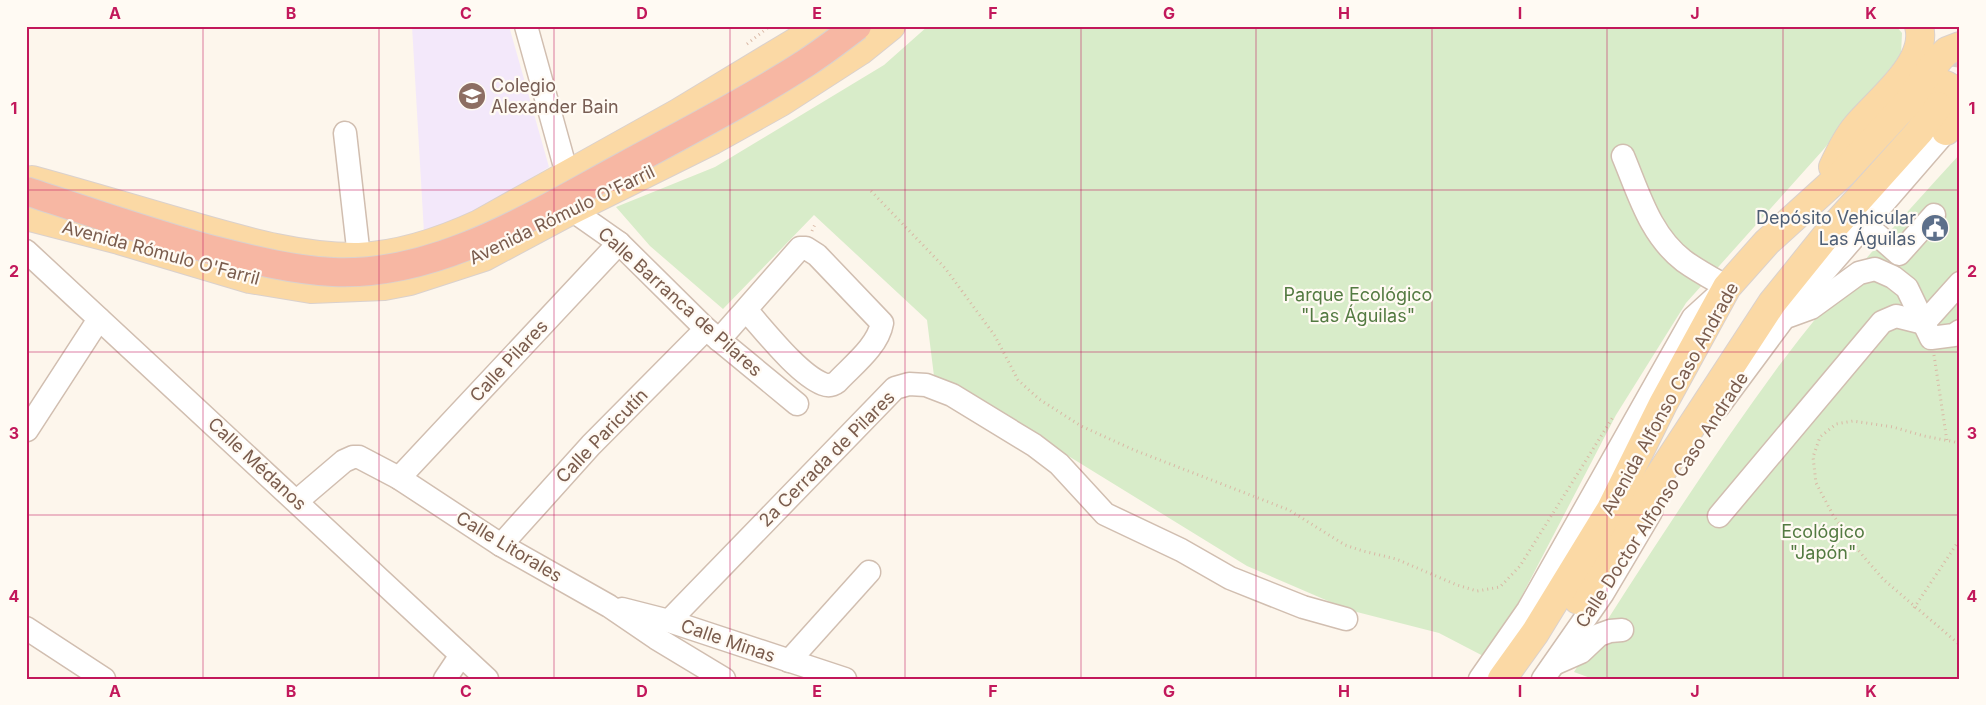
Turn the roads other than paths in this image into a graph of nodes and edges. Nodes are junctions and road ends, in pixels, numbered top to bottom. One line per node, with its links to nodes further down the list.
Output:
1 (526, 26): 12 (street)
2 (819, 26): 12 (main road, Avenida Rómulo O'Farril)
3 (857, 26): 15 (highway, bridge)
4 (890, 26): 16 (main road, Avenida Rómulo O'Farril)
5 (1919, 26): 14 (main road)
6 (1935, 26): 7 (main road)
7 (1959, 48): 8 (main road)
8 (1910, 100): 9 (main road, Avenida Alfonso Caso Andrade); 14 (main road, Avenida Alfonso Caso Andrade)
9 (1948, 119): 19 (street, Calle Doctor Alfonso Caso Andrade); 34 (main road, Avenida Alfonso Caso Andrade)
10 (345, 133): 22 (street)
11 (1623, 156): 24 (street)
12 (572, 171): 16 (main road); 22 (main road, Avenida Rómulo O'Farril)
13 (26, 178): 22 (main road, Avenida Rómulo O'Farril)
14 (1824, 188): 24 (main road, Avenida Alfonso Caso Andrade)
15 (26, 191)
16 (584, 205): 18 (main road, Avenida Rómulo O'Farril); 20 (street, Calle Barranca de Pilares)
17 (1934, 215): 19 (street)
18 (26, 216)
19 (1865, 224): 26 (street, Calle Doctor Alfonso Caso Andrade)
20 (618, 243): 30 (street, Calle Barranca de Pilares); 36 (street, Calle Pilares)
21 (26, 251): 27 (street, Calle Médanos)
22 (359, 257)
23 (1960, 284): 28 (street)
24 (1727, 287): 54 (street); 55 (main road, Avenida Alfonso Caso Andrade)
25 (746, 310): 25 (street, Calle Paricutín); 30 (street, Calle Paricutín)
26 (1784, 318): 28 (street); 32 (street, Calle Doctor Alfonso Caso Andrade)
27 (98, 319): 33 (street); 37 (street, Calle Médanos)
28 (1928, 331): 29 (street); 38 (street)
29 (1960, 331)
30 (713, 334): 31 (street, Calle Barranca de Pilares); 39 (street, Calle Paricutín)
31 (798, 404)
32 (1708, 423): 34 (main road); 35 (street, Calle Doctor Alfonso Caso Andrade)
33 (27, 430)
34 (1684, 437): 35 (main road, Avenida Alfonso Caso Andrade)
35 (1666, 476): 48 (street, Calle Doctor Alfonso Caso Andrade); 56 (main road, Avenida Alfonso Caso Andrade)
36 (399, 478): 37 (street, Calle Litorales); 39 (street, Calle Litorales)
37 (297, 501): 46 (street, Calle Médanos)
38 (1719, 516)
39 (501, 545): 41 (street, Calle Litorales)
40 (870, 572): 47 (street)
41 (609, 606): 43 (street, Calle Minas); 52 (street, Calle Litorales)
42 (1346, 619): 43 (street, 2a Cerrada de Pilares)
43 (669, 621): 47 (street, Calle Minas)
44 (26, 628): 49 (street)
45 (1622, 630): 48 (street)
46 (461, 655): 50 (street); 51 (street, Calle Médanos)
47 (788, 661): 53 (street, Calle Minas)
48 (1548, 672)
49 (104, 679)
50 (445, 679)
51 (487, 679)
52 (724, 679)
53 (846, 679)
54 (1480, 679)
55 (1502, 679)
56 (1525, 679)

